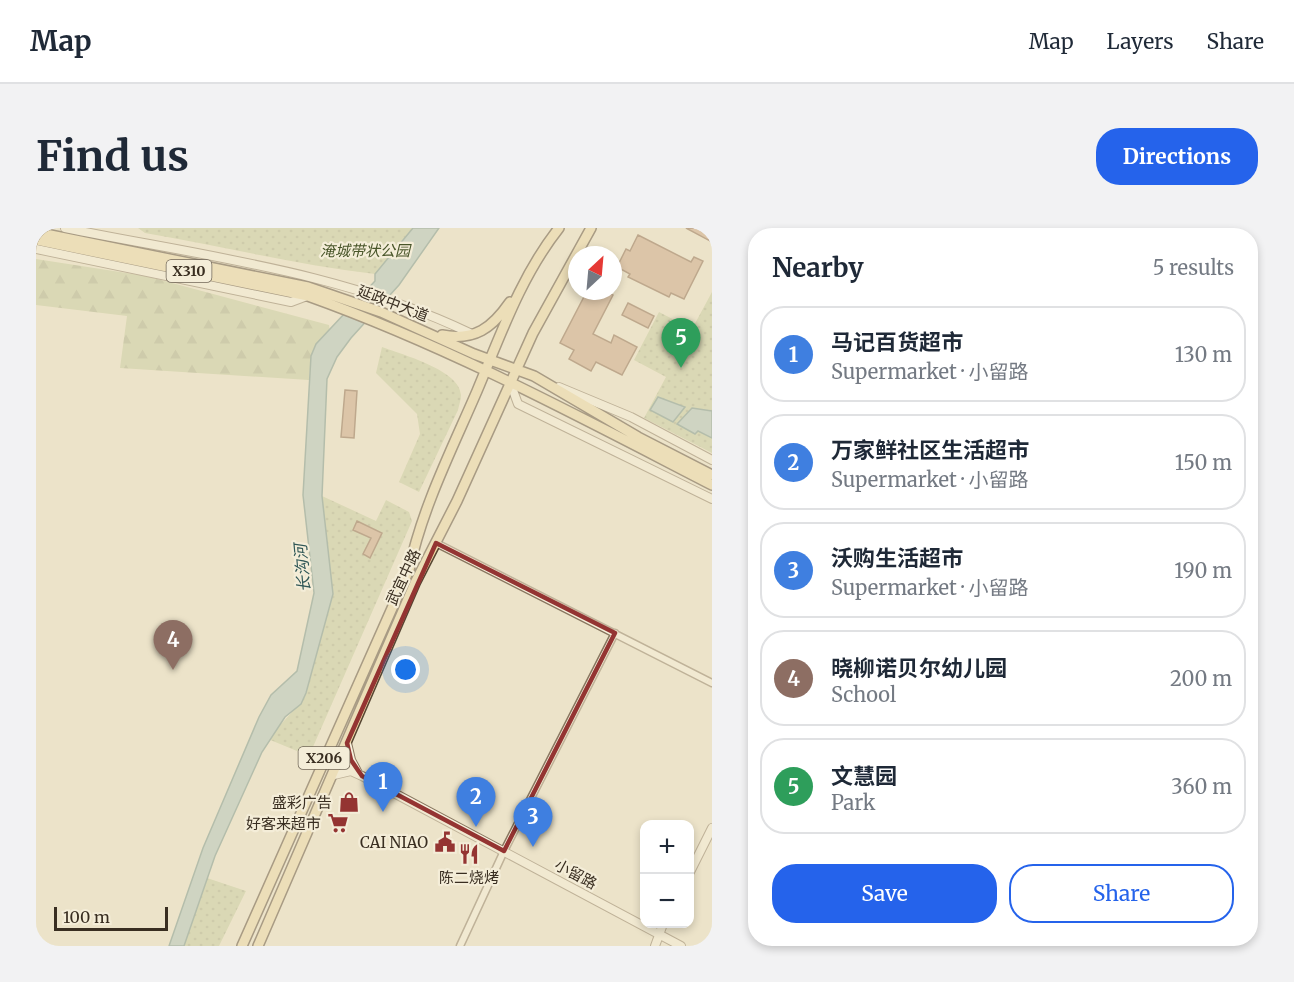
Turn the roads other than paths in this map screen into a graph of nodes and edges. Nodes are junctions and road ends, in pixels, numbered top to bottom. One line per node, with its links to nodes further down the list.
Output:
1 (66, 228): 11 (street)
2 (559, 228): 7 (main road, 武宜中路 / X206)
3 (591, 228): 13 (main road, 武宜中路 / X206)
4 (36, 231): 8 (main road, 延政中大道 / X310)
5 (36, 240): 8 (main road, 延政中大道 / X310)
6 (36, 249): 8 (street)
7 (523, 283): 11 (main road); 12 (main road, 武宜中路 / X206)
8 (308, 292): 9 (main road, 延政中大道)
9 (379, 316): 10 (main road, 延政中大道); 14 (main road, 延政中大道)
10 (428, 332): 11 (main road); 12 (main road, 延政中大道)
11 (472, 334)
12 (490, 360): 13 (main road, 延政中大道); 14 (main road, 武宜中路 / X206)
13 (516, 370): 15 (main road, 延政中大道); 16 (main road, 武宜中路 / X206)
14 (485, 371): 16 (main road, 延政中大道); 32 (main road, 武宜中路 / X206)
15 (534, 376): 17 (street); 18 (main road, 延政中大道)
16 (510, 382): 19 (main road, 延政中大道); 20 (street); 21 (main road, 武宜中路 / X206)
17 (712, 460)
18 (712, 475)
19 (712, 485)
20 (712, 499)
21 (436, 543): 22 (street); 24 (main road, 武宜中路 / X206)
22 (615, 633): 23 (street); 28 (street)
23 (712, 683)
24 (347, 743): 25 (main road, 武宜中路 / X206); 26 (street)
25 (334, 775): 26 (street, 小留路); 33 (main road, 武宜中路 / X206)
26 (362, 776): 28 (street, 小留路)
27 (712, 828): 29 (street)
28 (504, 851): 31 (street, 小留路); 34 (street)
29 (694, 864)
30 (661, 928): 31 (street)
31 (657, 934): 35 (street); 36 (street, 小留路)
32 (242, 946)
33 (258, 946)
34 (460, 946)
35 (655, 946)
36 (681, 946)

